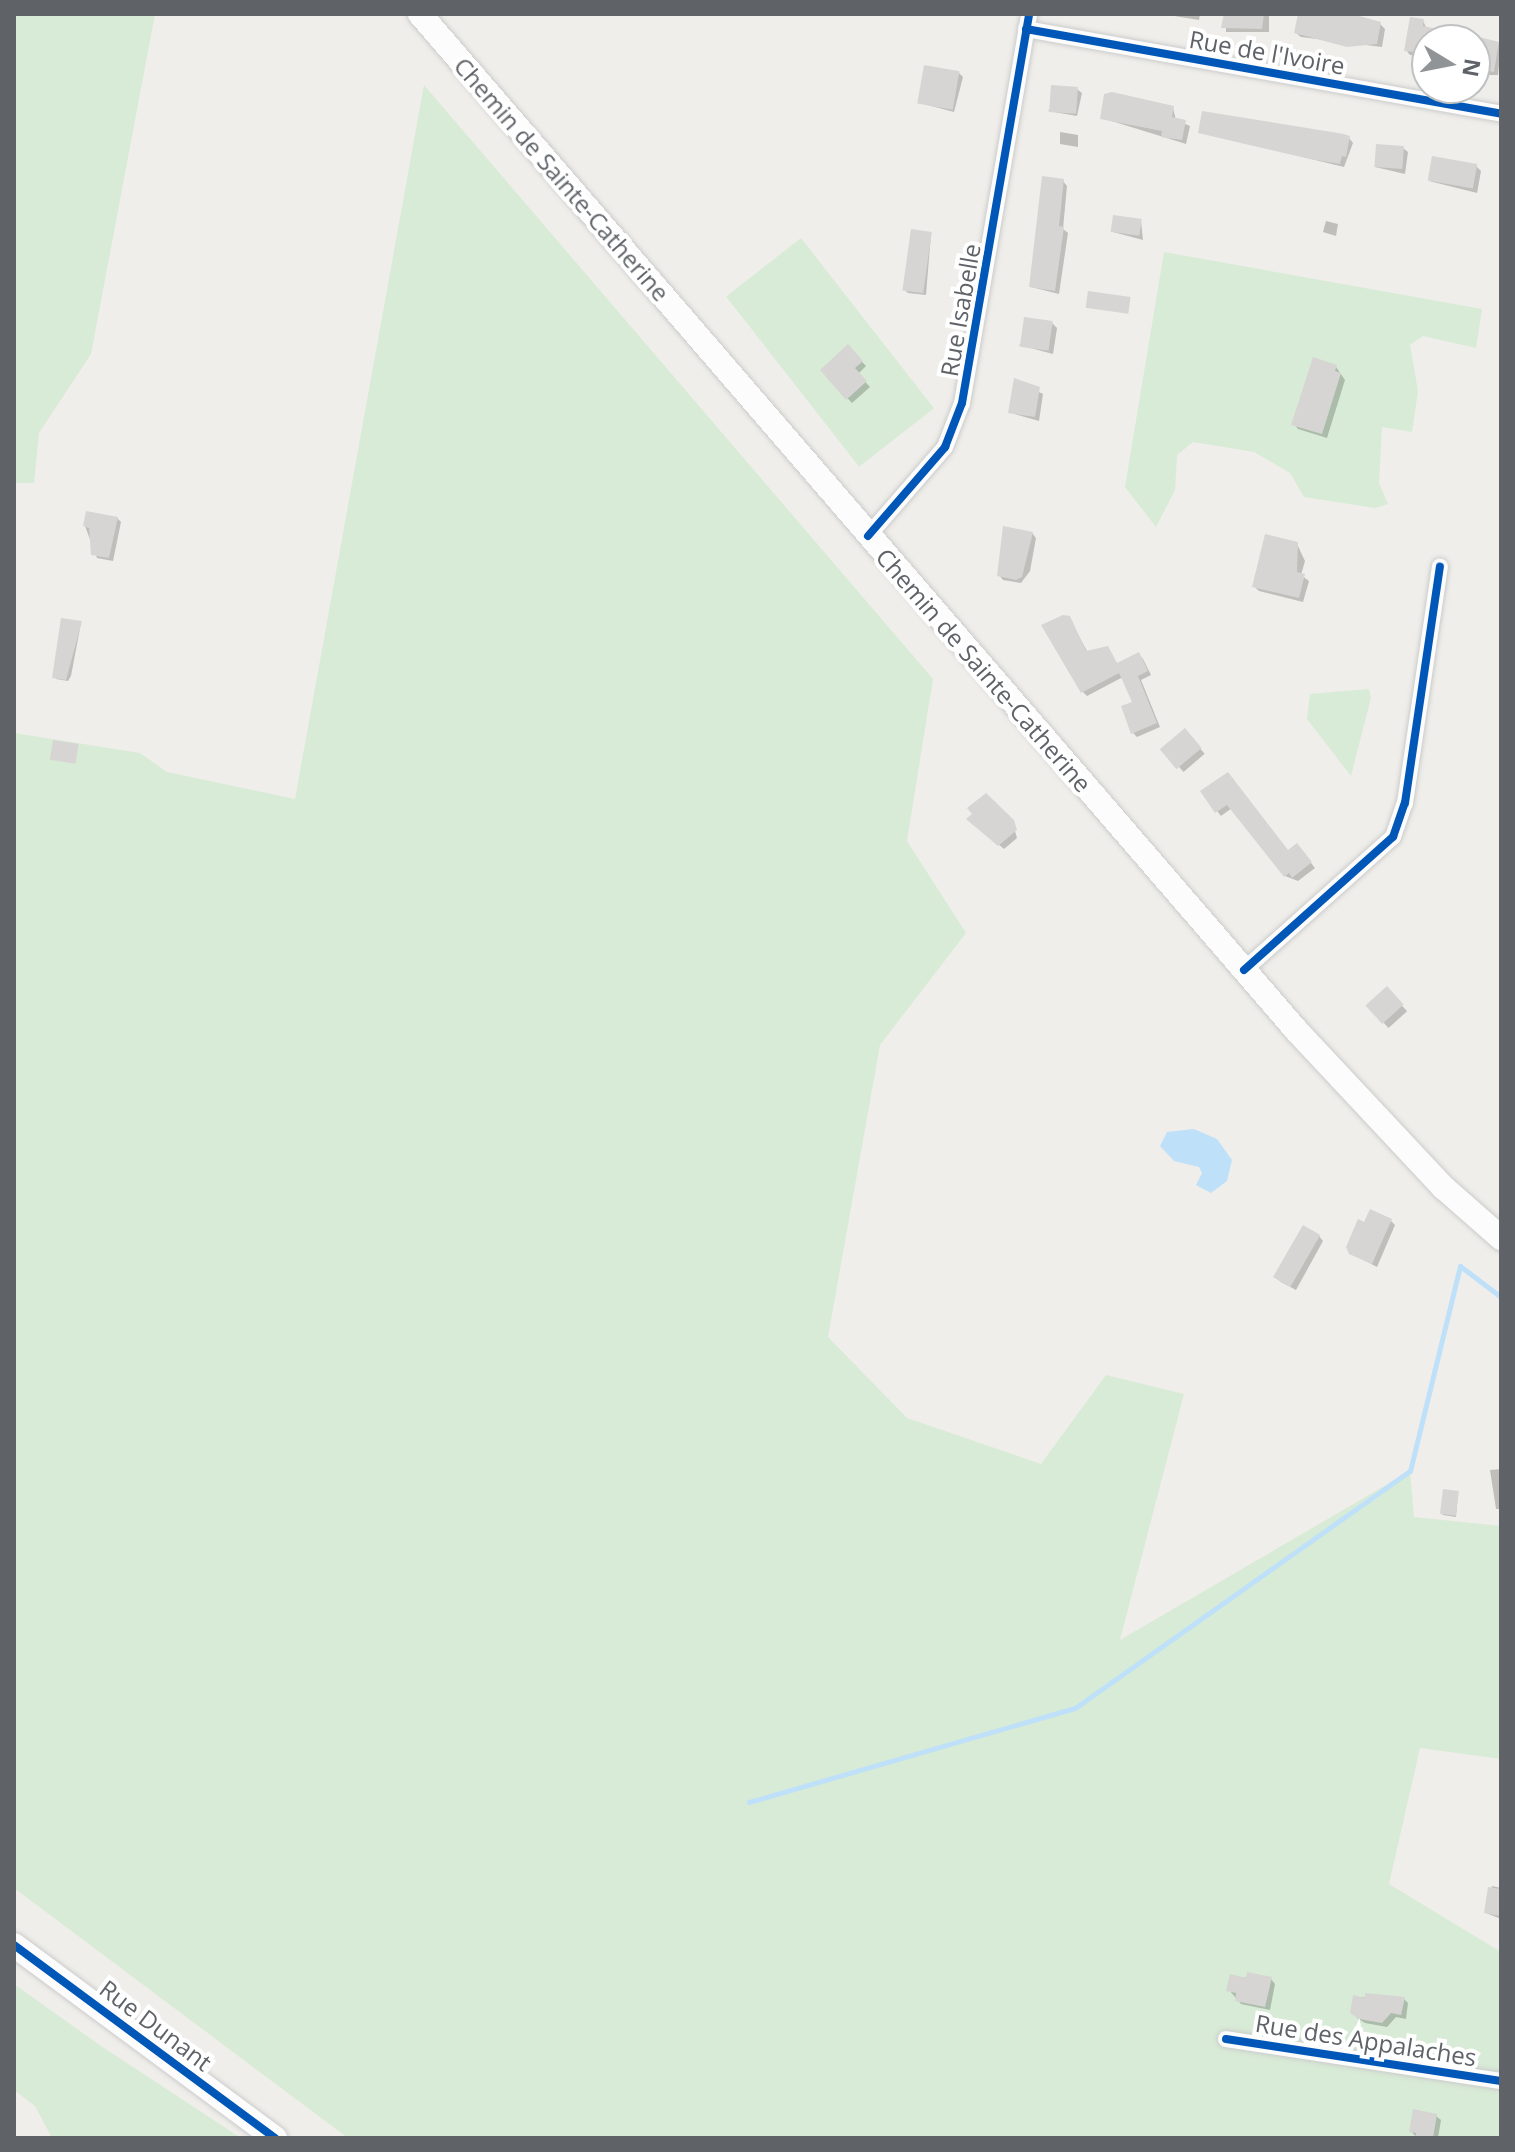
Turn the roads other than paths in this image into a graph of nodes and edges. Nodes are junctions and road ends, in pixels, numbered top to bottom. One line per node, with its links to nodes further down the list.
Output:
1 (420, 14): 4 (main road, Chemin de Sainte-Catherine)
2 (1028, 22): 3 (street, Rue de l'Ivoire); 4 (street, Rue Isabelle)
3 (1501, 114)
4 (868, 536): 6 (main road, Chemin de Sainte-Catherine)
5 (1440, 567): 6 (street)
6 (1244, 970): 7 (main road, Chemin de Sainte-Catherine)
7 (1501, 1238)
8 (14, 1945): 11 (main road, Rue Dunant)
9 (1226, 2039): 10 (street, Rue des Appalaches)
10 (1501, 2081)
11 (275, 2138)

